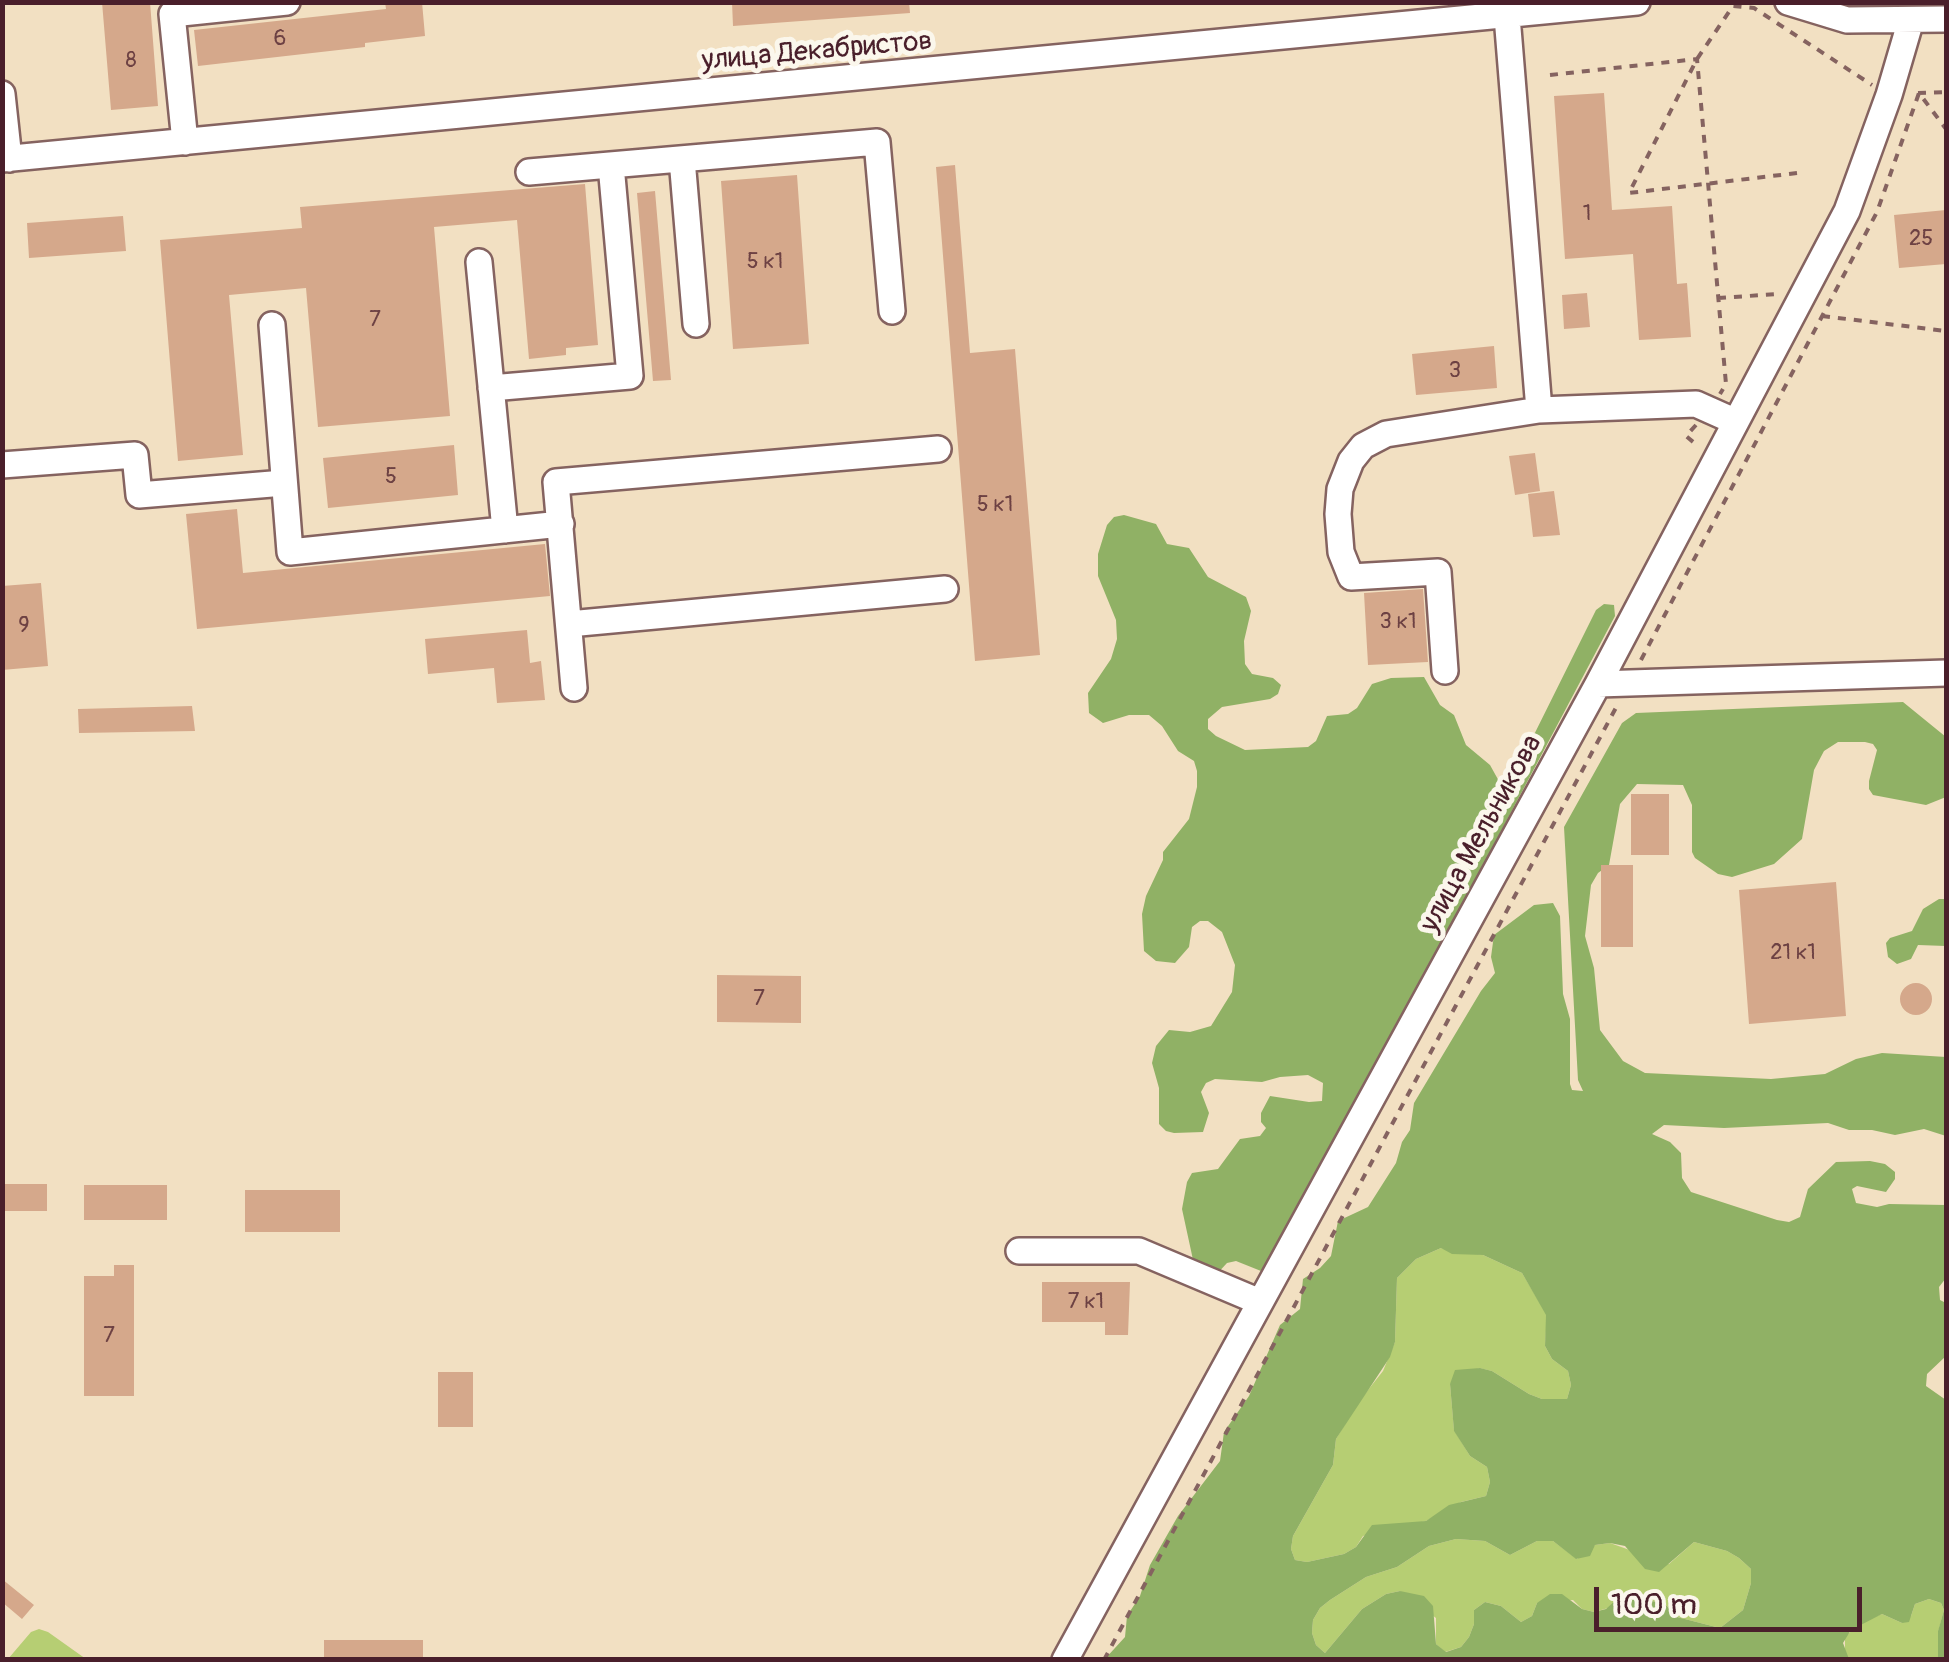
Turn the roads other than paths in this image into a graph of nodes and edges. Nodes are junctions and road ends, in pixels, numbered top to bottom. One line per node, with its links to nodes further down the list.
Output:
1 (288, 2): 8 (street)
2 (1637, 2): 4 (street, улица Декабристов)
3 (1809, 6): 6 (street)
4 (1507, 16): 8 (street, улица Декабристов); 18 (street)
5 (1946, 19): 6 (street)
6 (1911, 20): 19 (street, улица Мельникова)
7 (2, 94): 9 (street)
8 (185, 142): 9 (street, улица Декабристов)
9 (6, 159)
10 (682, 159): 11 (street); 14 (street); 15 (street)
11 (611, 165): 12 (street); 17 (street)
12 (529, 172)
13 (479, 262): 17 (street)
14 (892, 311)
15 (696, 324)
16 (272, 325): 22 (street)
17 (491, 388): 24 (street)
18 (1539, 410): 19 (street); 27 (street)
19 (1734, 422): 29 (street, улица Мельникова)
20 (938, 450): 23 (street)
21 (2, 466): 22 (street)
22 (284, 483): 24 (street)
23 (561, 524): 24 (street); 26 (street)
24 (505, 530)
25 (945, 588): 26 (street)
26 (569, 624): 30 (street)
27 (1445, 671)
28 (1946, 673): 29 (street)
29 (1598, 684): 32 (street, улица Мельникова)
30 (574, 688)
31 (1019, 1251): 32 (street)
32 (1260, 1302): 33 (street, улица Мельникова)
33 (1065, 1660)

